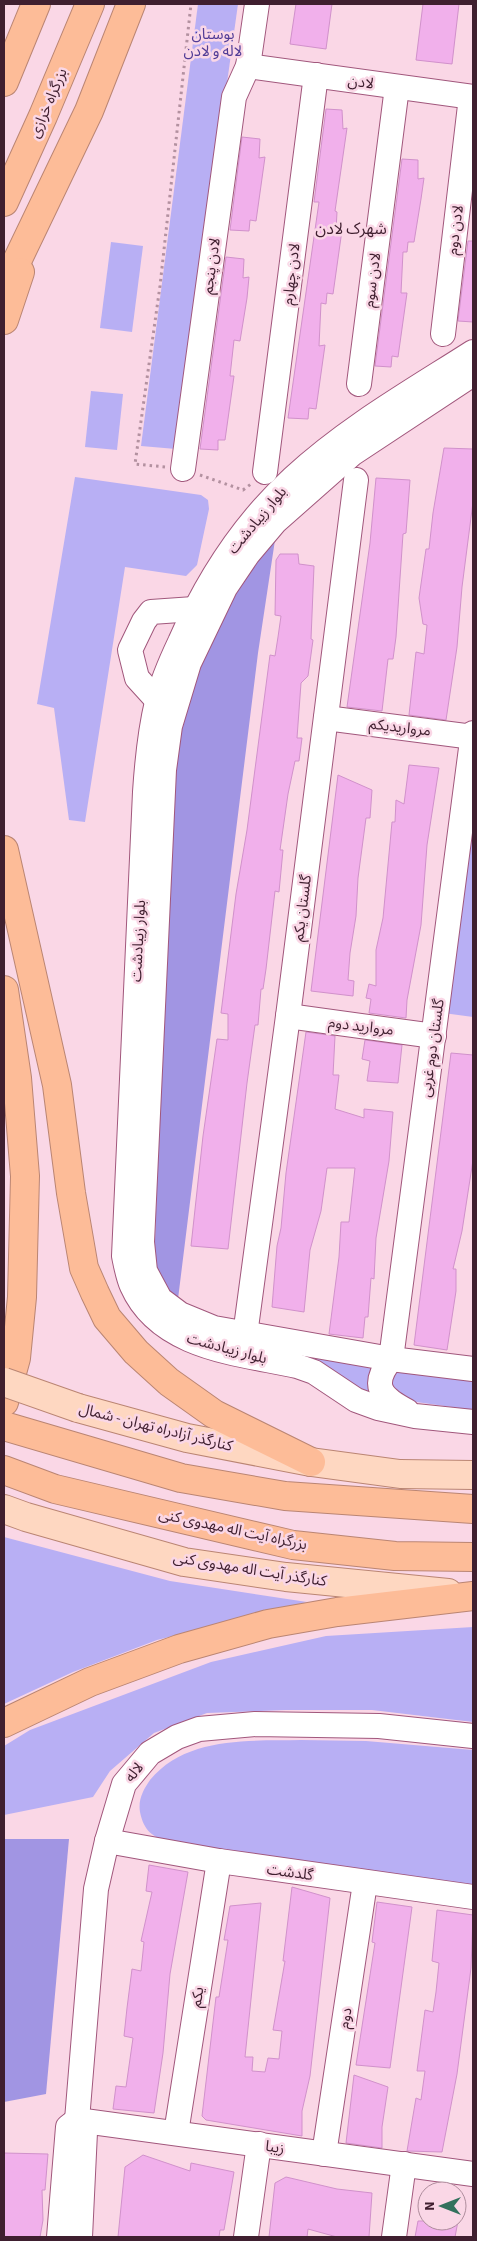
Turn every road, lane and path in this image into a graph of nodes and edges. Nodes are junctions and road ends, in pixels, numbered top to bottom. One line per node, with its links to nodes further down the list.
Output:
1 (36, 4): 8 (highway)
2 (90, 4): 11 (highway, بزرگراه خرازی)
3 (131, 4): 12 (highway)
4 (191, 4): 19 (path)
5 (257, 4): 6 (street, لادن پنجم)
6 (248, 66): 7 (street, لادن); 19 (street, لادن پنجم)
7 (316, 76): 9 (street, لادن); 20 (street, لادن چهارم)
8 (4, 82)
9 (397, 87): 10 (street, لادن); 18 (street, لادن سوم)
10 (472, 97): 15 (street, لادن دوم)
11 (4, 202)
12 (37, 219): 13 (highway); 14 (highway)
13 (4, 288)
14 (4, 320)
15 (443, 334)
16 (473, 352): 22 (street, بلوار زیبادشت)
17 (473, 374): 30 (street, بلوار زیبادشت)
18 (358, 384)
19 (183, 469): 20 (path)
20 (265, 472)
21 (356, 480): 24 (street, گلستان یکم)
22 (194, 609): 23 (street, بلوار زیبادشت); 23 (street)
23 (157, 700): 35 (street, بلوار زیبادشت)
24 (326, 718): 25 (street, مرواریدیکم); 28 (street, گلستان یکم)
25 (473, 736): 29 (street, گلستان دوم غربی)
26 (4, 850): 38 (highway)
27 (4, 990): 34 (highway)
28 (288, 1016): 29 (street, مروارید دوم); 30 (street, گلستان یکم)
29 (434, 1036): 31 (street, گلستان دوم غربی)
30 (245, 1335): 31 (street, بلوار زیبادشت)
31 (391, 1359): 32 (street, بلوار زیبادشت); 35 (street)
32 (473, 1369)
33 (4, 1382): 38 (main road, کنارگذر آزادراه تهران - شمال, bridge)
34 (4, 1402)
35 (415, 1416): 36 (street, بلوار زیبادشت)
36 (473, 1422)
37 (4, 1426): 41 (highway)
38 (312, 1462): 40 (main road)
39 (4, 1470): 43 (highway, بزرگراه آیت اله مهدوی کنی)
40 (473, 1475)
41 (473, 1509)
42 (15, 1513): 44 (main road, کنارگذر آیت اله مهدوی کنی)
43 (473, 1557)
44 (473, 1596): 45 (highway)
45 (4, 1723)
46 (473, 1736): 47 (street, لاله)
47 (107, 1841): 48 (street, گلدشت); 51 (street, لاله)
48 (219, 1862): 49 (street, گلدشت); 52 (street, یکم)
49 (365, 1882): 50 (street, گلدشت); 54 (street, دوم)
50 (473, 1897)
51 (77, 2120): 52 (street, زیبا); 57 (street); 58 (street)
52 (176, 2133): 53 (street, زیبا)
53 (259, 2144): 54 (street, زیبا); 59 (street)
54 (324, 2154): 55 (street, زیبا)
55 (404, 2164): 56 (street, زیبا); 60 (street)
56 (473, 2172)
57 (59, 2237)
58 (80, 2237)
59 (246, 2237)
60 (394, 2237)

